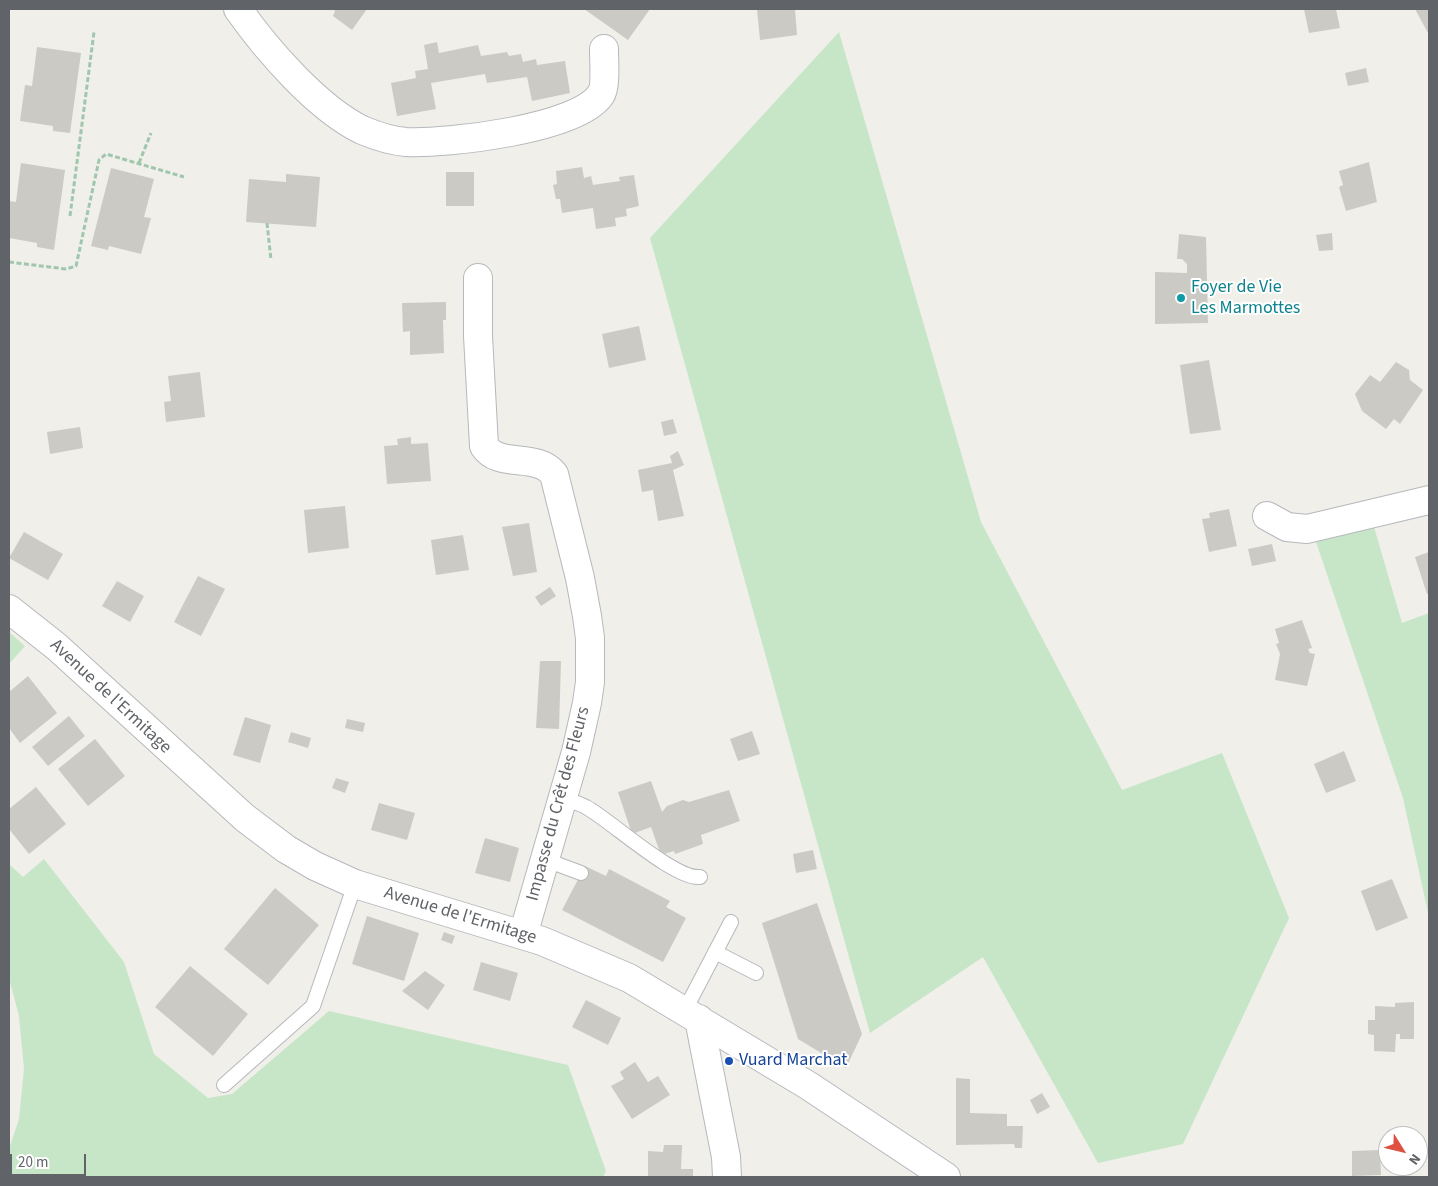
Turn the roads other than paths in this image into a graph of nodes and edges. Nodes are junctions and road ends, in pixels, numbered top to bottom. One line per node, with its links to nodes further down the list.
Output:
1 (238, 9): 2 (street)
2 (604, 49)
3 (478, 278): 7 (street, Impasse du Crêt des Fleurs)
4 (1429, 500): 5 (street)
5 (1267, 516)
6 (9, 609): 11 (street, Avenue de l'Ermitage)
7 (564, 799): 8 (street, Impasse du Crêt des Fleurs); 10 (lane)
8 (546, 860): 9 (lane); 13 (street, Impasse du Crêt des Fleurs)
9 (581, 873)
10 (700, 877)
11 (355, 884): 13 (street, Avenue de l'Ermitage); 17 (lane)
12 (731, 922): 14 (lane)
13 (523, 935): 16 (street, Avenue de l'Ermitage)
14 (716, 952): 15 (lane); 16 (lane)
15 (756, 973)
16 (692, 1014): 18 (street); 19 (street, Avenue de l'Ermitage)
17 (224, 1085)
18 (727, 1177)
19 (946, 1177)

